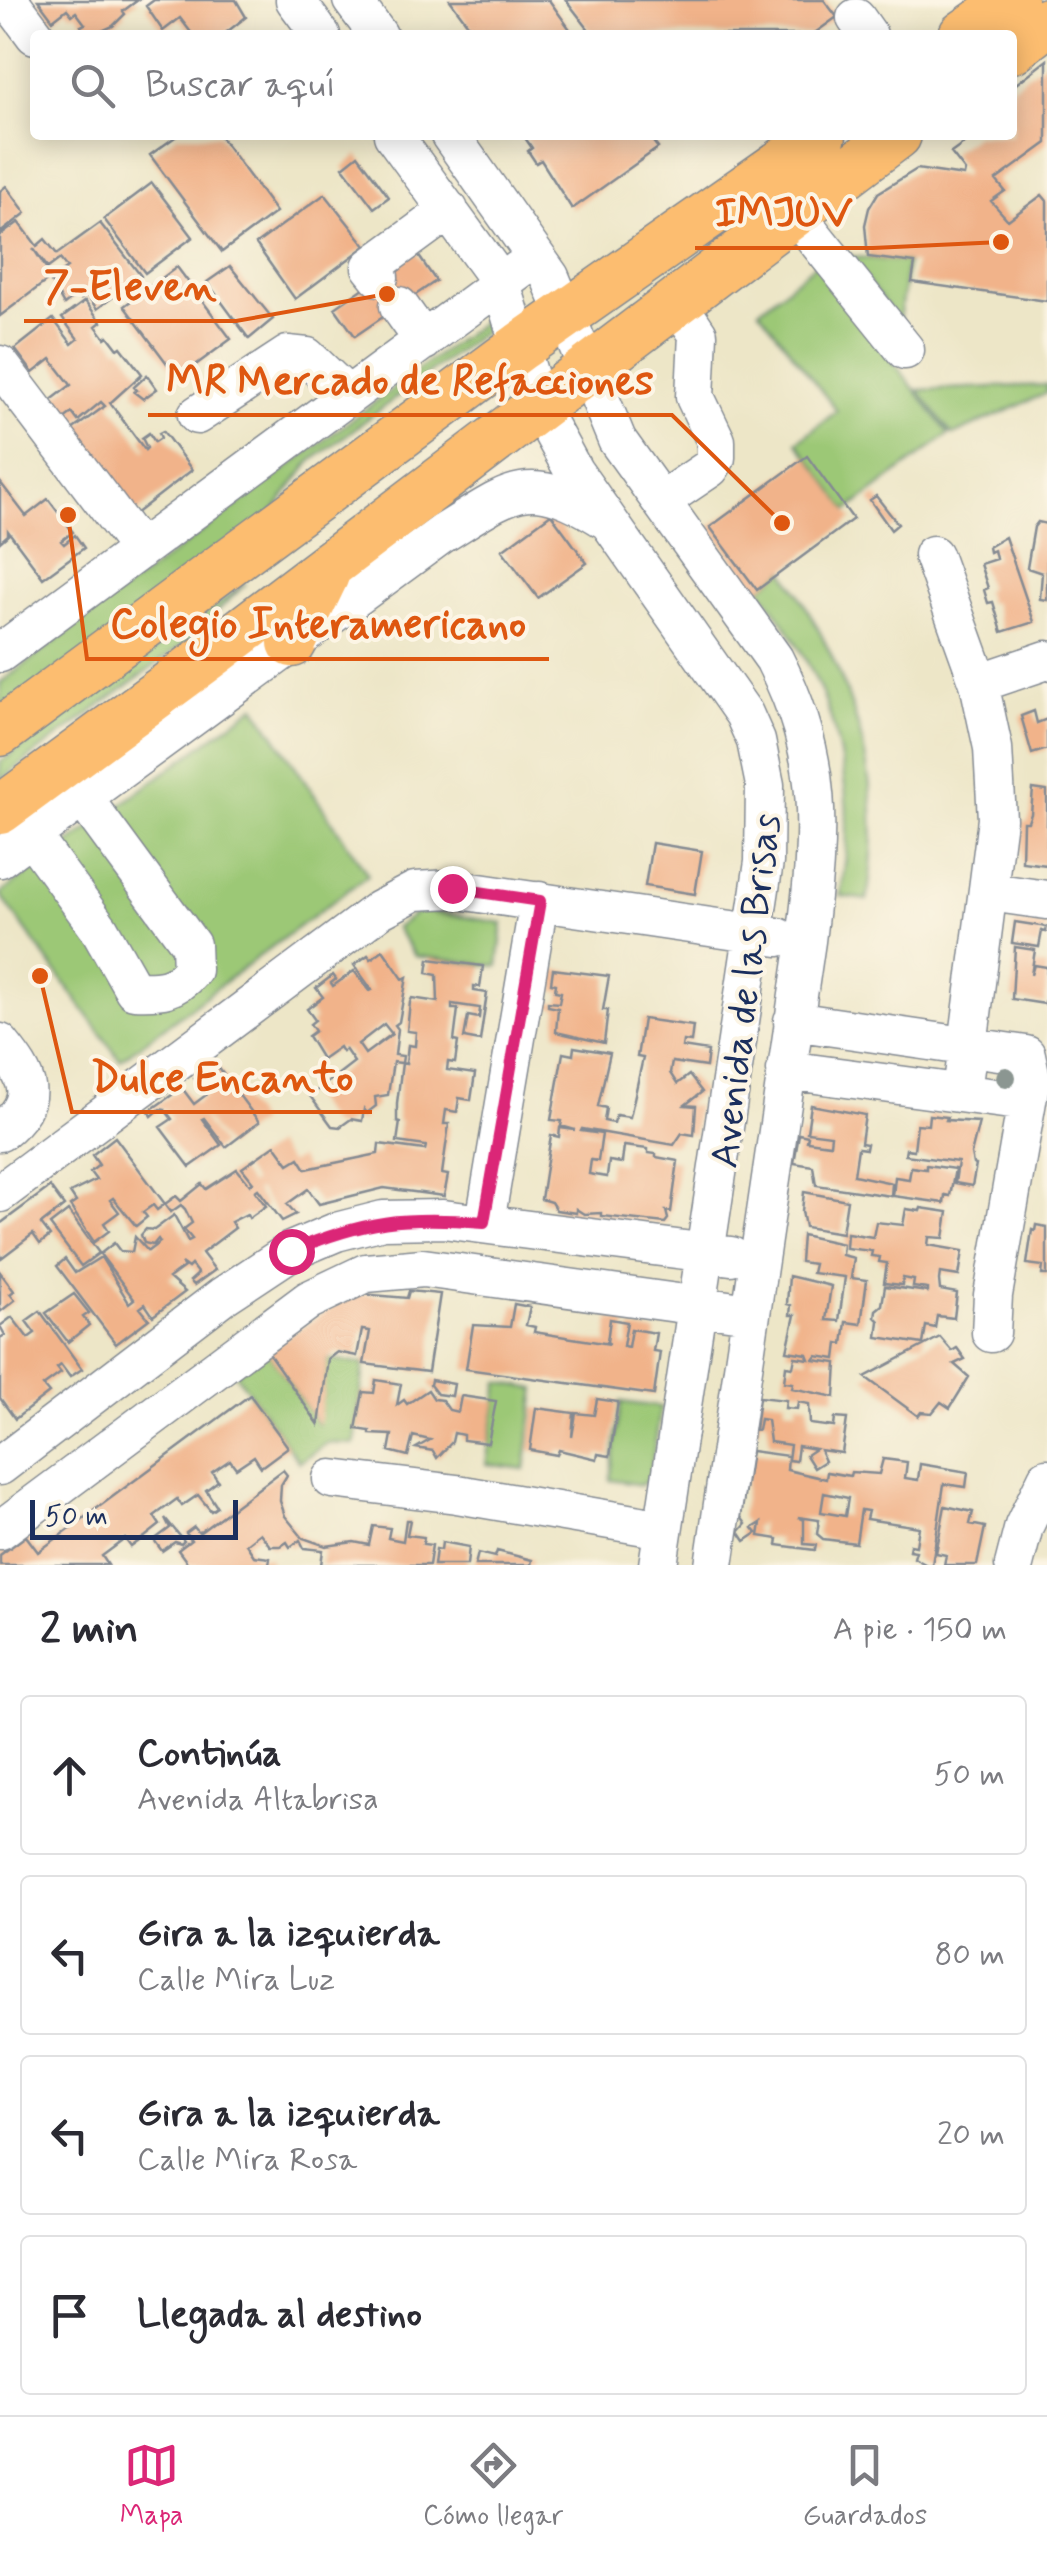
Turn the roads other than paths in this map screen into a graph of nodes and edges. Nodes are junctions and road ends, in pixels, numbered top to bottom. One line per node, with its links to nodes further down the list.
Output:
1 (9, 0): 5 (street)
2 (295, 0): 6 (street)
3 (352, 0): 7 (street)
4 (1020, 6): 8 (main road)
5 (31, 30)
6 (316, 30)
7 (374, 30)
8 (974, 30)
9 (398, 140): 13 (street, Avenida de las Brisas)
10 (454, 140): 15 (street, Avenida de las Brisas)
11 (815, 140): 18 (main road)
12 (890, 140): 14 (main road)
13 (448, 210): 16 (street, Avenida de las Brisas); 19 (street)
14 (794, 212): 17 (main road); 21 (street)
15 (538, 256): 16 (street); 18 (street, Avenida de las Brisas)
16 (501, 283): 19 (street); 20 (street, Avenida de las Brisas)
17 (676, 301): 23 (main road); 27 (street)
18 (568, 313): 20 (main road); 23 (street, Avenida de las Brisas)
19 (424, 340): 24 (street)
20 (520, 346): 25 (street, Avenida de las Brisas); 36 (main road)
21 (904, 350)
22 (0, 365): 29 (street)
23 (586, 368): 25 (main road); 27 (street, Avenida de las Brisas)
24 (348, 396): 26 (street); 29 (street)
25 (538, 406): 28 (street, Avenida de las Brisas); 31 (main road)
26 (198, 415)
27 (661, 501): 44 (street, Avenida de las Brisas)
28 (609, 521): 32 (street); 43 (street, Avenida de las Brisas)
29 (140, 550): 33 (street)
30 (933, 555): 35 (street)
31 (330, 565): 32 (main road); 38 (main road)
32 (292, 644): 37 (street)
33 (0, 654)
34 (1047, 660): 35 (street)
35 (978, 683): 40 (street)
36 (0, 732)
37 (83, 798): 38 (street); 38 (street)
38 (16, 823): 39 (street)
39 (0, 858)
40 (990, 892): 41 (street); 47 (street)
41 (1047, 900)
42 (540, 901): 43 (street); 53 (street); 54 (street)
43 (753, 933): 44 (street); 55 (street, Avenida de las Brisas)
44 (806, 941): 45 (street, Avenida de las Brisas)
45 (793, 1021): 47 (street); 48 (street, Avenida de las Brisas)
46 (0, 1043): 51 (street)
47 (969, 1045): 49 (street); 50 (street)
48 (786, 1070): 49 (street); 56 (street, Avenida de las Brisas)
49 (962, 1092): 50 (street)
50 (1026, 1102): 52 (street)
51 (0, 1132)
52 (1031, 1169): 59 (street)
53 (0, 1193)
54 (484, 1222): 55 (street); 60 (street)
55 (706, 1251): 56 (street); 57 (street, Avenida de las Brisas)
56 (758, 1260): 58 (street, Avenida de las Brisas)
57 (698, 1306): 58 (street); 63 (street); 64 (street, Avenida de las Brisas)
58 (750, 1313): 65 (street, Avenida de las Brisas)
59 (991, 1333)
60 (0, 1466)
61 (332, 1478): 64 (street)
62 (1047, 1478): 66 (street)
63 (0, 1530)
64 (661, 1547)
65 (720, 1564)
66 (1014, 1565)

